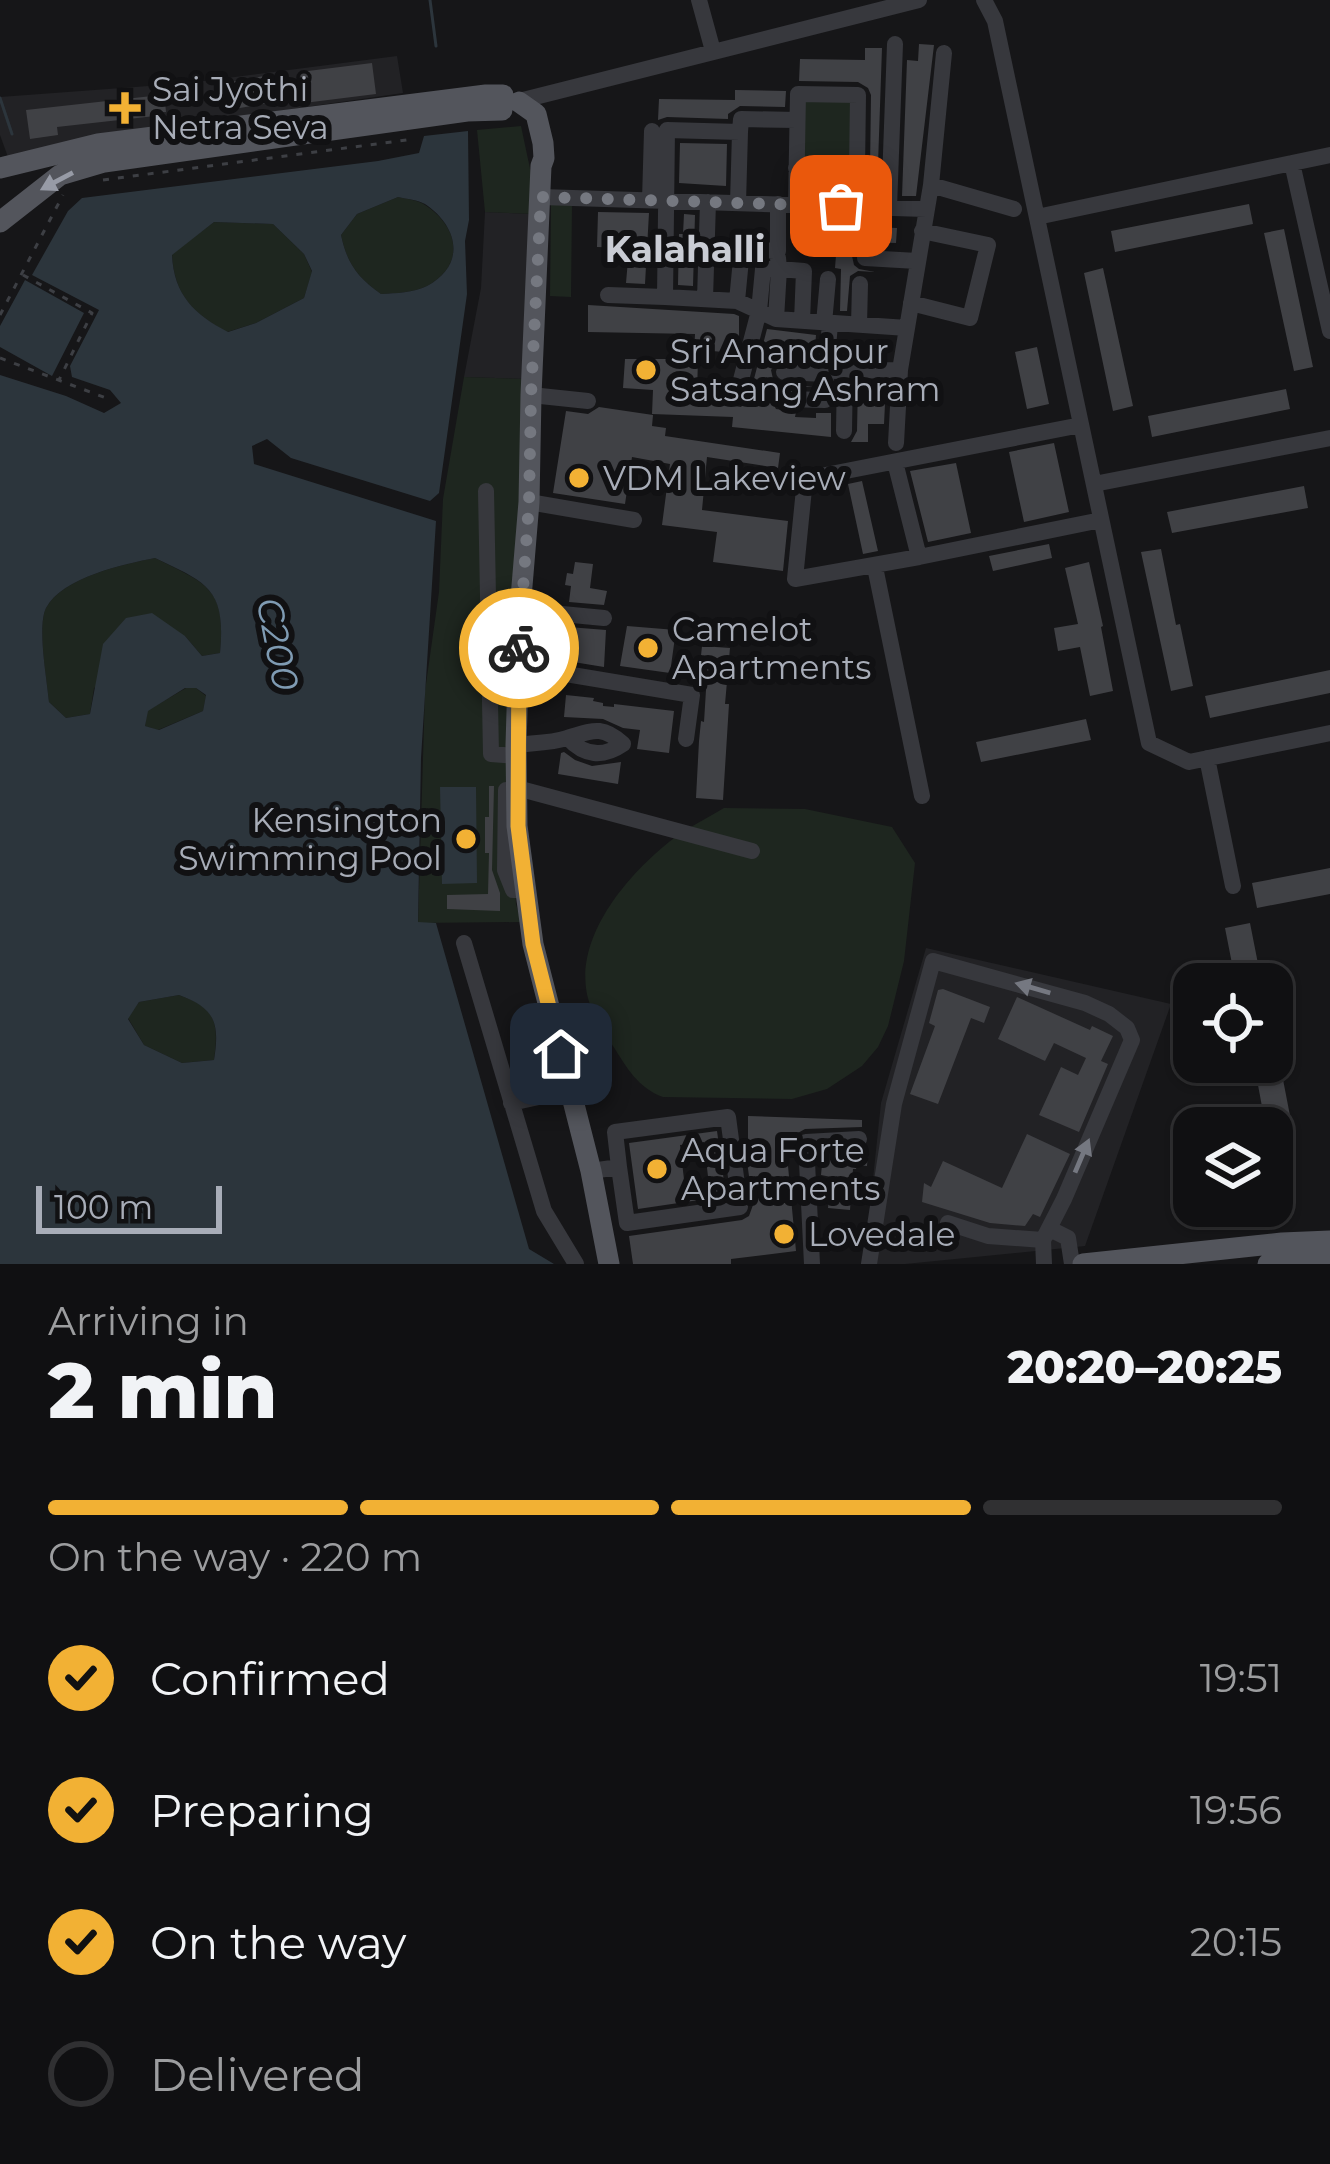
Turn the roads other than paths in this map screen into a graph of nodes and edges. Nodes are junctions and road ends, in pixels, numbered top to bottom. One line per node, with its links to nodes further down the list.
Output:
1 (699, 0): 5 (street)
2 (919, 0): 5 (street)
3 (984, 0): 29 (street)
4 (895, 44): 9 (street)
5 (713, 51): 7 (street)
6 (944, 53): 19 (street)
7 (512, 102): 15 (main road); 20 (main road); 30 (main road, one-way to 30)
8 (858, 108): 9 (street); 10 (street); 17 (street)
9 (893, 109): 18 (street)
10 (797, 120): 12 (street); 16 (street)
11 (652, 131): 21 (street)
12 (740, 132): 21 (street); 23 (street)
13 (1330, 155): 14 (street)
14 (1292, 163): 29 (street); 47 (street)
15 (0, 168)
16 (796, 168): 17 (street); 24 (street)
17 (849, 170): 18 (street); 25 (street)
18 (891, 170): 26 (street)
19 (931, 185): 27 (street); 28 (street)
20 (541, 197): 21 (street); 52 (main road)
21 (658, 201): 22 (street); 38 (street)
22 (708, 202): 23 (street); 39 (street)
23 (738, 203): 24 (street)
24 (787, 204): 25 (street); 33 (street)
25 (841, 206): 26 (street)
26 (890, 208): 27 (street)
27 (926, 208): 31 (street)
28 (1014, 209)
29 (1037, 217): 55 (street)
30 (0, 222)
31 (922, 231): 34 (street); 41 (street)
32 (866, 258): 34 (street)
33 (778, 260): 40 (street); 42 (street); 43 (street)
34 (917, 261): 41 (street)
35 (828, 279): 44 (street)
36 (860, 284): 45 (street)
37 (608, 295): 38 (street)
38 (665, 297): 39 (street)
39 (704, 299): 40 (street)
40 (736, 301): 42 (street)
41 (911, 303): 46 (street)
42 (768, 315): 43 (street); 51 (street)
43 (802, 321): 44 (street)
44 (827, 323): 45 (street); 50 (street)
45 (859, 325): 46 (street)
46 (907, 328): 48 (street)
47 (1330, 331)
48 (900, 370): 50 (street); 58 (street)
49 (784, 372): 50 (street)
50 (832, 372): 53 (street); 56 (street)
51 (737, 394)
52 (531, 395): 54 (street); 62 (main road)
53 (784, 399)
54 (588, 401)
55 (1081, 425): 59 (street); 60 (street)
56 (844, 431)
57 (1330, 437): 60 (street)
58 (896, 443)
59 (895, 462): 65 (street); 66 (street)
60 (1094, 484): 64 (street)
61 (486, 491): 73 (street)
62 (529, 502): 63 (street); 67 (main road)
63 (634, 520)
64 (1101, 520): 65 (street); 74 (street)
65 (920, 557): 66 (street)
66 (875, 567): 76 (street)
67 (532, 611): 68 (street); 69 (main road)
68 (604, 618)
69 (519, 664): 72 (street); 73 (main road)
70 (1330, 733): 74 (street)
71 (568, 738): 73 (street)
72 (686, 739)
73 (516, 751): 75 (main road)
74 (1207, 758): 78 (street)
75 (511, 789): 77 (street); 80 (main road)
76 (922, 796)
77 (752, 851)
78 (1233, 886)
79 (464, 943): 81 (street)
80 (571, 1090): 81 (street); 84 (main road)
81 (511, 1103): 89 (street)
82 (859, 1139): 91 (street)
83 (620, 1167): 83 (street); 84 (street)
84 (591, 1171): 90 (main road)
85 (948, 1223): 86 (street)
86 (1047, 1235): 92 (street, one-way to 92); 93 (street); 94 (street)
87 (1330, 1241): 95 (main road)
88 (1330, 1261): 96 (main road)
89 (576, 1264)
90 (609, 1264)
91 (812, 1264)
92 (869, 1264)
93 (1044, 1264)
94 (1072, 1264)
95 (1083, 1264)
96 (1268, 1264)

